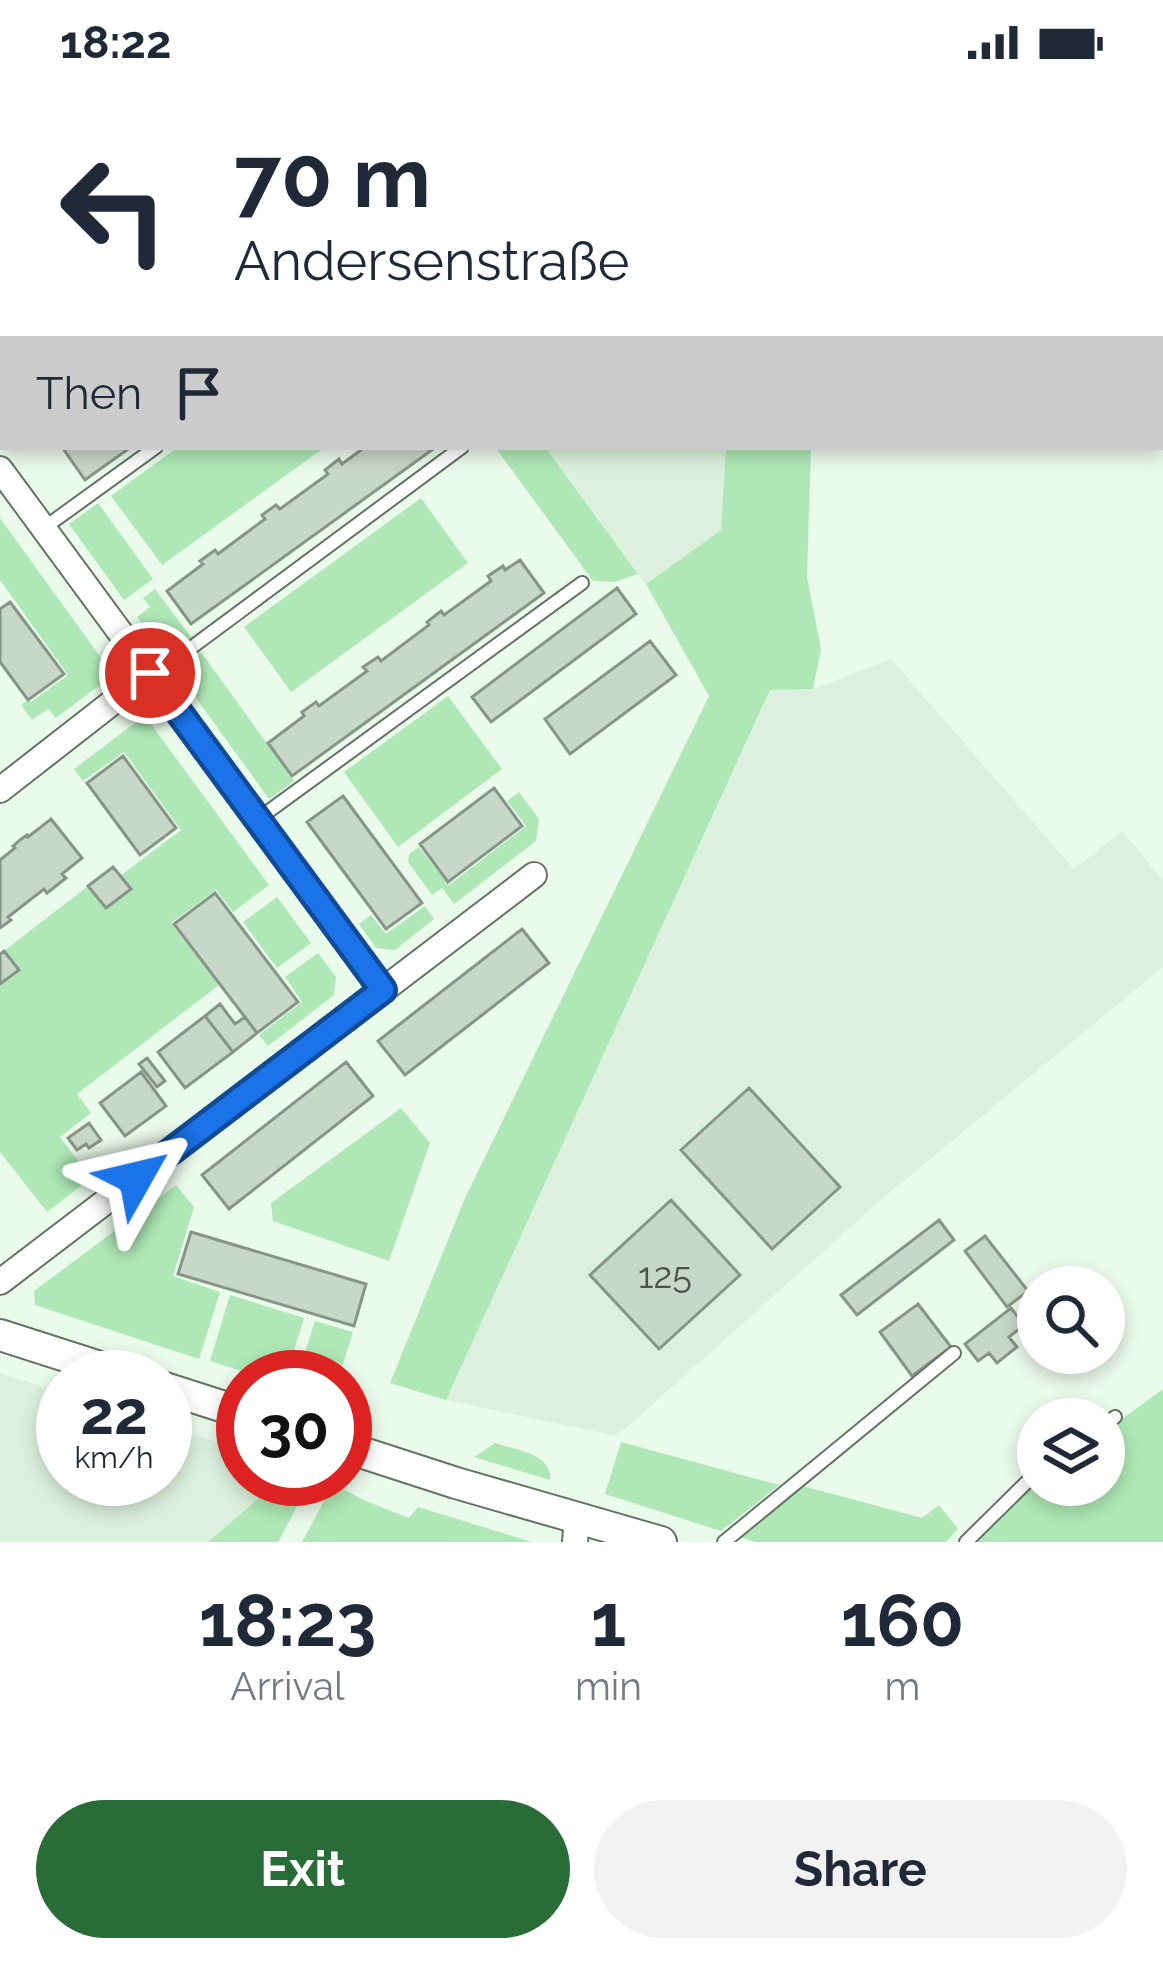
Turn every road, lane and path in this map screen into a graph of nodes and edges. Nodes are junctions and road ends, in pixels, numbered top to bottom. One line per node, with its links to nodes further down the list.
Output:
1 (152, 450): 4 (lane)
2 (458, 450): 6 (lane)
3 (0, 470): 4 (street)
4 (44, 528): 6 (street)
5 (582, 583): 8 (lane)
6 (152, 675): 7 (street); 8 (street)
7 (0, 790)
8 (258, 820): 10 (street)
9 (534, 875): 10 (street)
10 (383, 990): 11 (street)
11 (0, 1282)
12 (0, 1335): 13 (street)
13 (47, 1350)
14 (954, 1353): 19 (lane)
15 (372, 1456): 17 (street)
16 (1017, 1492): 20 (lane)
17 (576, 1529): 18 (street)
18 (662, 1542)
19 (724, 1542)
20 (966, 1542)

